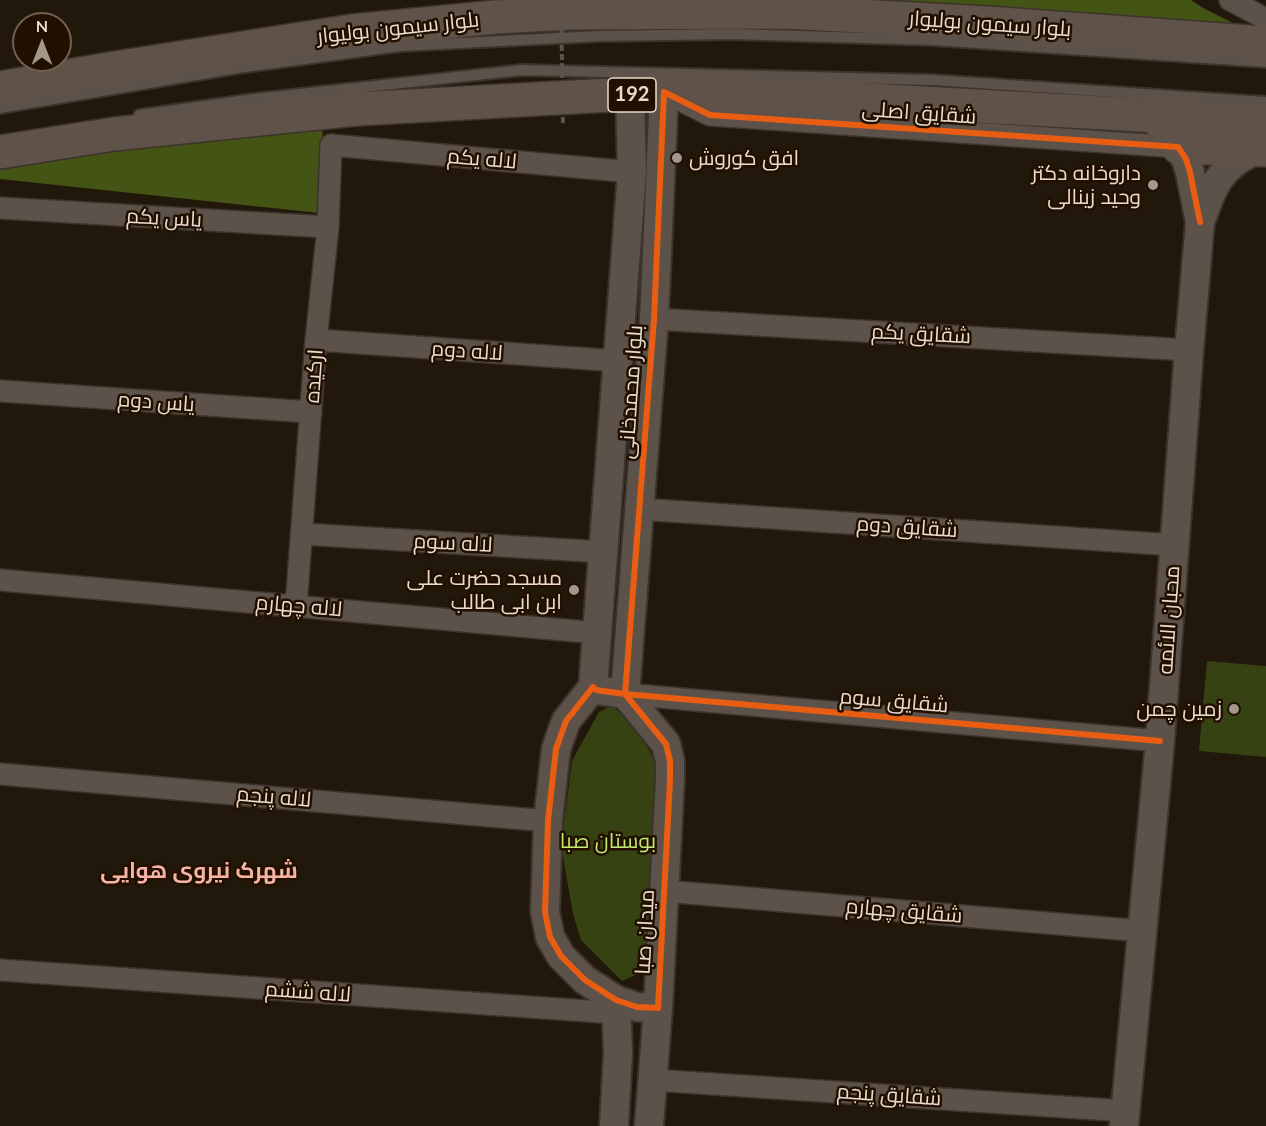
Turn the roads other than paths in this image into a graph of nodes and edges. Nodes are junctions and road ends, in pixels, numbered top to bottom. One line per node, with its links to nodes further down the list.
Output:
1 (824, 0): 4 (street)
2 (1230, 0): 5 (street)
3 (667, 6): 4 (main road, بلوار سیمون بولیوار); 8 (main road, بلوار سیمون بولیوار)
4 (785, 12): 6 (main road, بلوار سیمون بولیوار)
5 (1266, 19)
6 (1266, 43)
7 (1266, 62): 12 (lane)
8 (0, 88)
9 (664, 92): 10 (main road, 192); 13 (main road, 192); 17 (street, شقایق اصلی); 23 (street, بلوار محمدخانی)
10 (630, 95): 18 (main road, 192); 19 (street, بلوار محمدخانی)
11 (1266, 102): 14 (lane)
12 (0, 108)
13 (1155, 115): 15 (main road, 192); 17 (main road)
14 (129, 117)
15 (1262, 141): 17 (main road); 21 (street, محبان الائمه)
16 (331, 145): 19 (street, لاله یکم); 22 (street, ارکیده)
17 (1178, 147): 21 (street, محبان الائمه)
18 (0, 152)
19 (632, 172): 26 (street, بلوار محمدخانی)
20 (0, 208): 22 (street, یاس یکم)
21 (1200, 222): 25 (street, محبان الائمه)
22 (328, 227): 24 (street, ارکیده)
23 (654, 319): 25 (street, شقایق یکم); 29 (street, بلوار محمدخانی)
24 (316, 340): 26 (street, لاله دوم); 28 (street, ارکیده)
25 (1189, 350): 31 (street, محبان الائمه)
26 (619, 361): 32 (street, بلوار محمدخانی)
27 (0, 391): 28 (street, یاس دوم)
28 (311, 412): 30 (street, ارکیده)
29 (639, 510): 31 (street, شقایق دوم); 37 (street, بلوار محمدخانی)
30 (302, 534): 32 (street, لاله سوم); 34 (street, ارکیده)
31 (1175, 544): 38 (street, محبان الائمه)
32 (604, 552): 35 (street, بلوار محمدخانی)
33 (0, 580): 34 (street, لاله چهارم)
34 (296, 606): 35 (street, لاله چهارم)
35 (598, 633): 36 (street, بلوار محمدخانی)
36 (593, 687): 37 (street); 40 (street, میدان صبا)
37 (625, 694): 38 (street, شقایق سوم); 41 (street, میدان صبا)
38 (1160, 741): 42 (street, محبان الائمه)
39 (0, 774): 40 (street, لاله پنجم)
40 (548, 821): 44 (street, میدان صبا)
41 (664, 891): 42 (street, شقایق چهارم); 45 (street, میدان صبا)
42 (1143, 931): 47 (street, محبان الائمه)
43 (0, 970): 44 (street, لاله ششم)
44 (616, 1007): 45 (street, میدان صبا); 48 (street)
45 (658, 1008): 46 (street)
46 (652, 1080): 47 (street, شقایق پنجم); 49 (street)
47 (1125, 1118)
48 (614, 1126)
49 (649, 1126)

